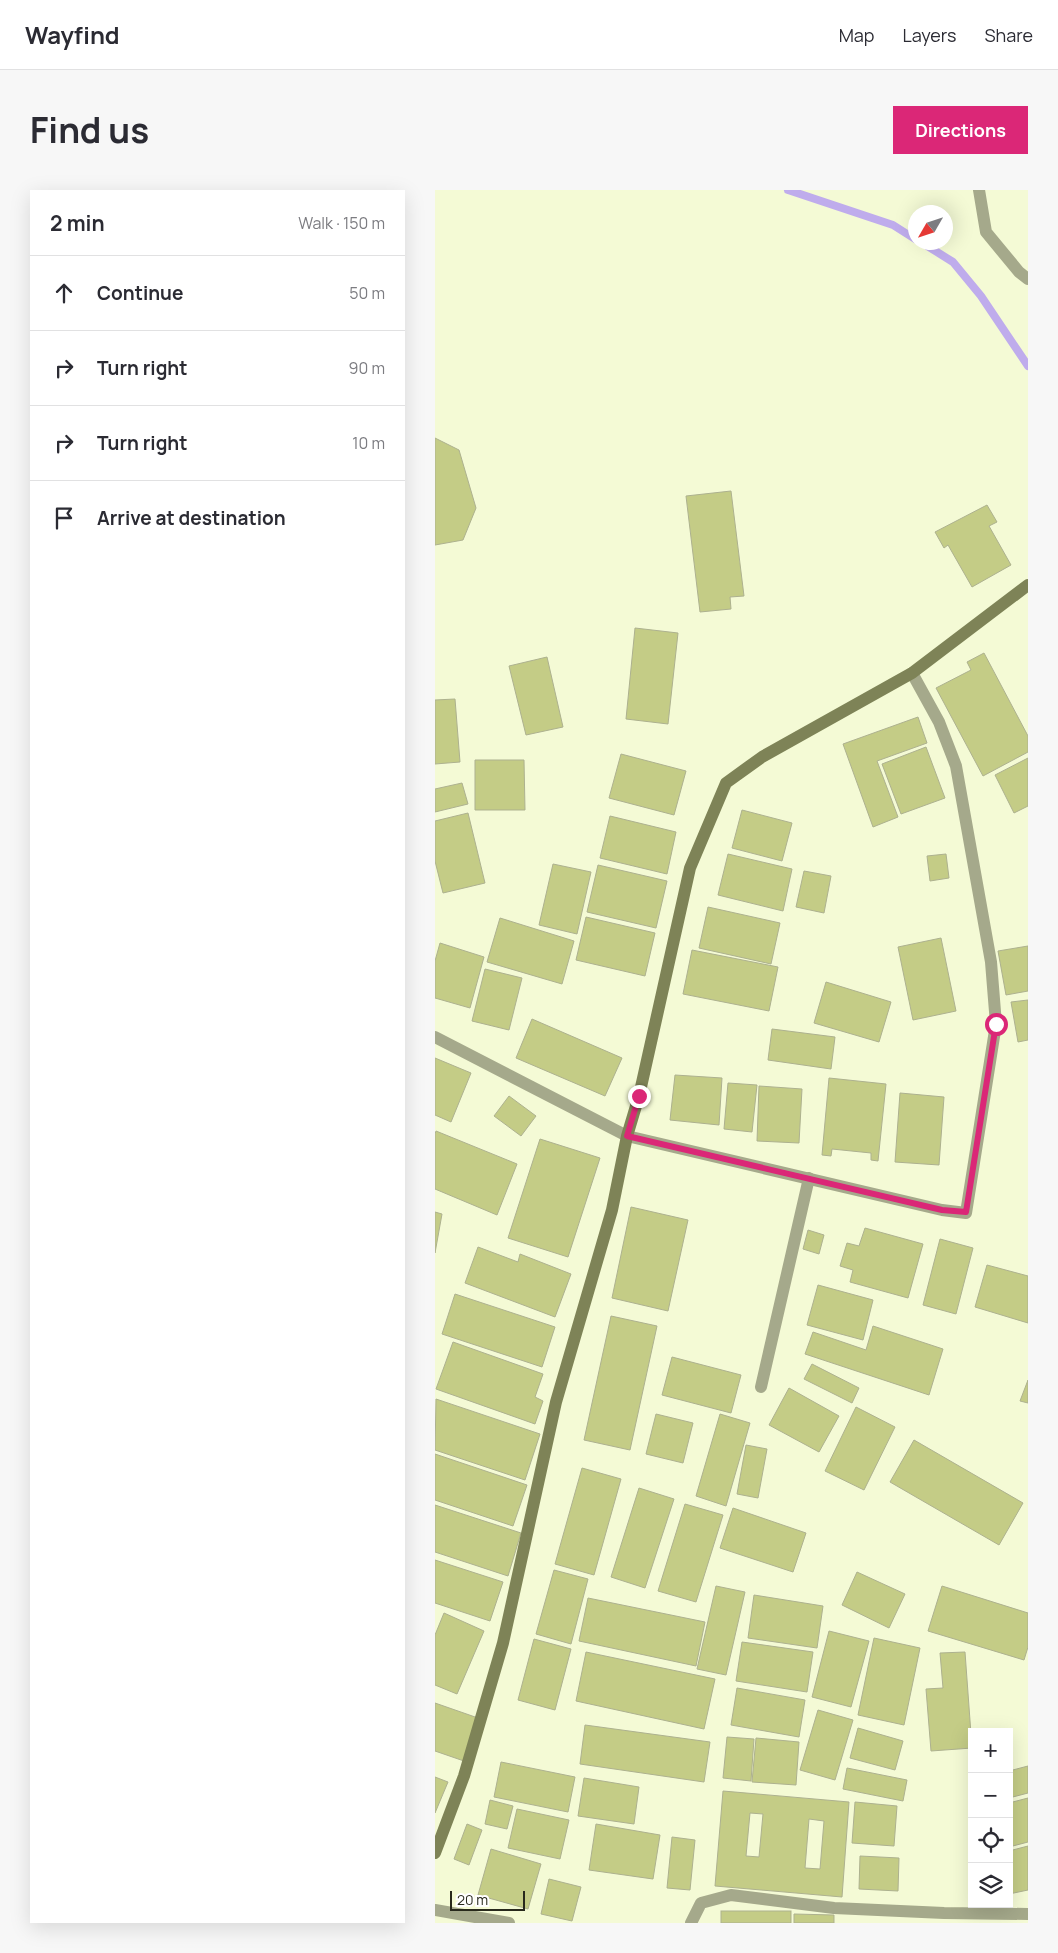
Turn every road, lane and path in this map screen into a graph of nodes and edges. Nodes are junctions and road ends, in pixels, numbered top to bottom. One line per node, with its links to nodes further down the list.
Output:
1 (979, 190): 2 (street)
2 (1028, 279)
3 (1028, 585): 4 (street)
4 (912, 673): 6 (street); 7 (street)
5 (435, 1037): 6 (street)
6 (627, 1136): 7 (street); 9 (street)
7 (809, 1178): 8 (street)
8 (761, 1387)
9 (435, 1854)
10 (435, 1910): 12 (street)
11 (1028, 1914): 13 (street)
12 (509, 1923)
13 (691, 1923)

